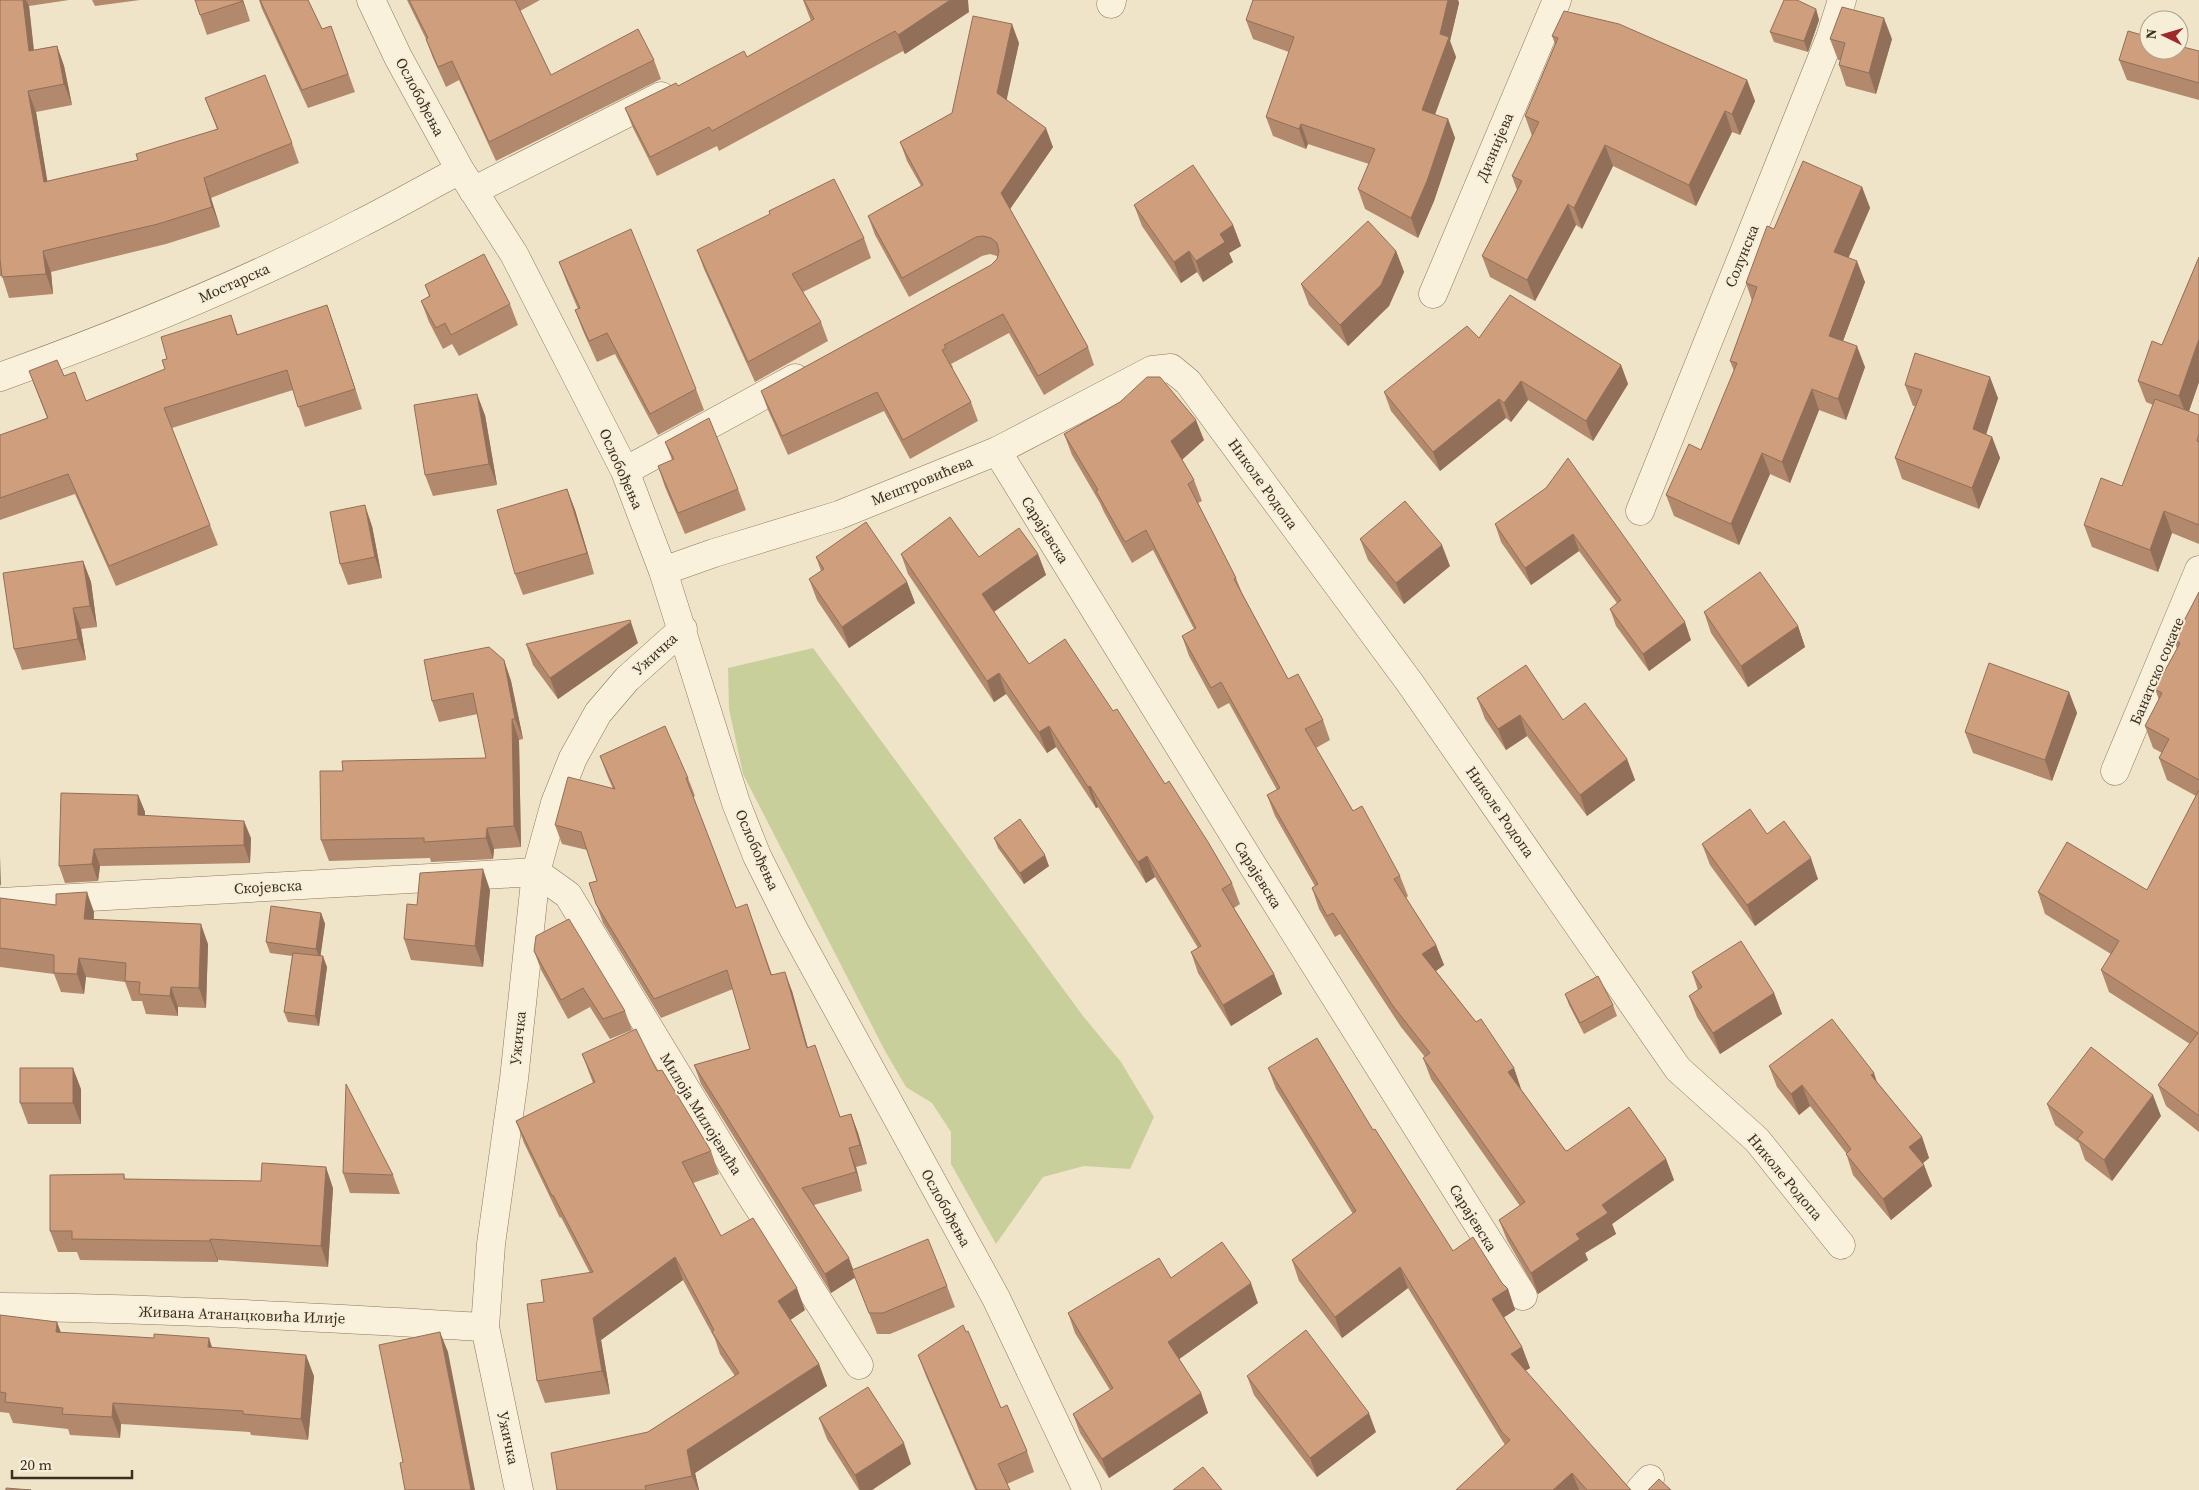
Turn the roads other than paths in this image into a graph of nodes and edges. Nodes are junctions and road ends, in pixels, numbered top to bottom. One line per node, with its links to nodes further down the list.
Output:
1 (371, 0): 5 (street, Ослобођења)
2 (1557, 0): 6 (street, Дизнијева)
3 (1842, 0): 12 (street, Солунска)
4 (685, 84): 5 (street)
5 (466, 181): 9 (street, Мостарска); 11 (street, Ослобођења)
6 (1433, 294)
7 (816, 366): 11 (street)
8 (1171, 368): 10 (street, Мештровићева); 19 (street, Николе Родопа)
9 (0, 377)
10 (997, 451): 14 (street, Мештровићева); 20 (street, Сарајевска)
11 (625, 471): 14 (street, Ослобођења)
12 (1640, 511)
13 (2199, 570): 16 (street, Банатско сокаче)
14 (663, 571): 15 (street, Ослобођења)
15 (683, 629): 17 (street, Ужичка); 25 (street, Ослобођења)
16 (2116, 771)
17 (536, 872): 18 (street, Скојевска); 22 (street, Ужичка); 23 (street, Милоја Милојевића)
18 (0, 902)
19 (1841, 1245)
20 (1522, 1296)
21 (0, 1307): 22 (street, Живана Атанацковића Илије)
22 (485, 1327): 24 (street, Ужичка)
23 (859, 1365)
24 (519, 1490)
25 (1087, 1490)

